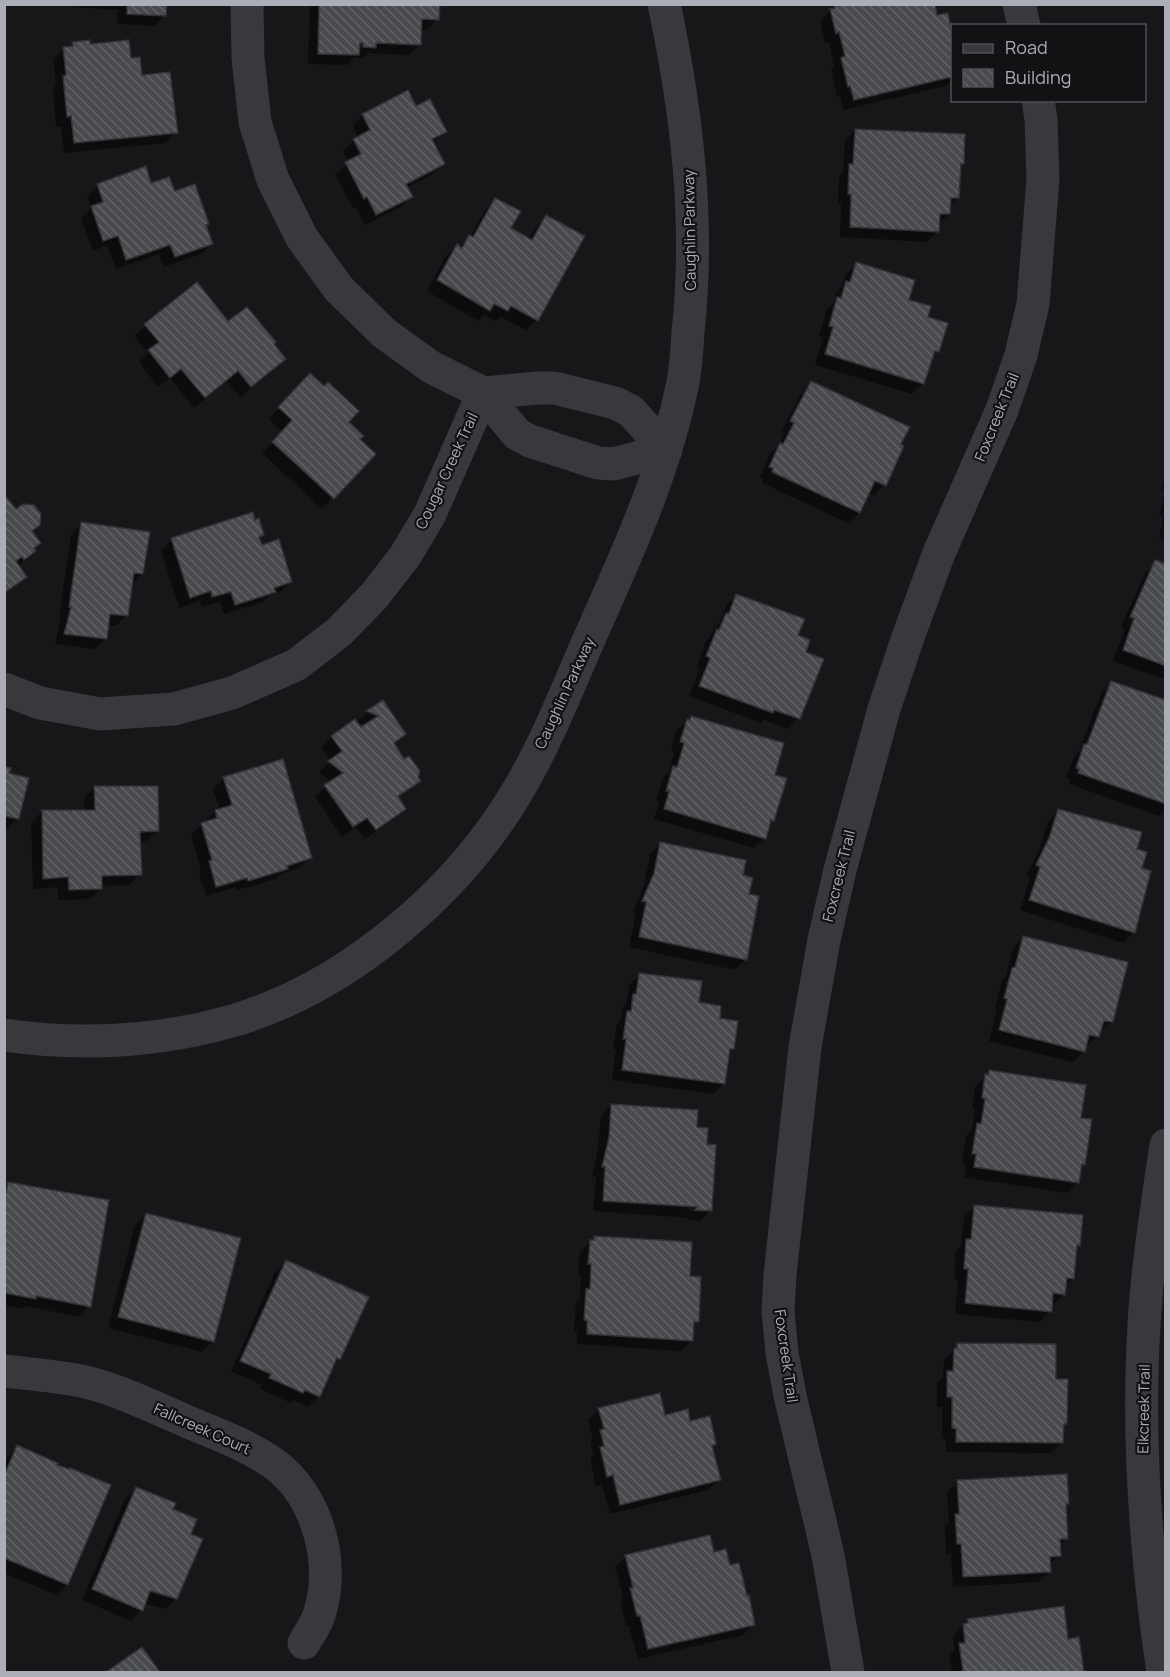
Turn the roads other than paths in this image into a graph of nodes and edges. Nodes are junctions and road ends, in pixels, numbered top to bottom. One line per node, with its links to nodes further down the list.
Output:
1 (247, 4): 6 (street)
2 (664, 4): 7 (street, Caughlin Parkway)
3 (1019, 4): 4 (street)
4 (1024, 24)
5 (1038, 102): 13 (street, Foxcreek Trail)
6 (483, 393): 7 (street); 7 (street); 8 (street, Cougar Creek Trail)
7 (666, 450): 9 (street, Caughlin Parkway)
8 (4, 688)
9 (4, 1035)
10 (1166, 1145): 14 (street, Elkcreek Trail)
11 (4, 1371): 12 (street, Fallcreek Court)
12 (304, 1643)
13 (848, 1672)
14 (1163, 1672)

